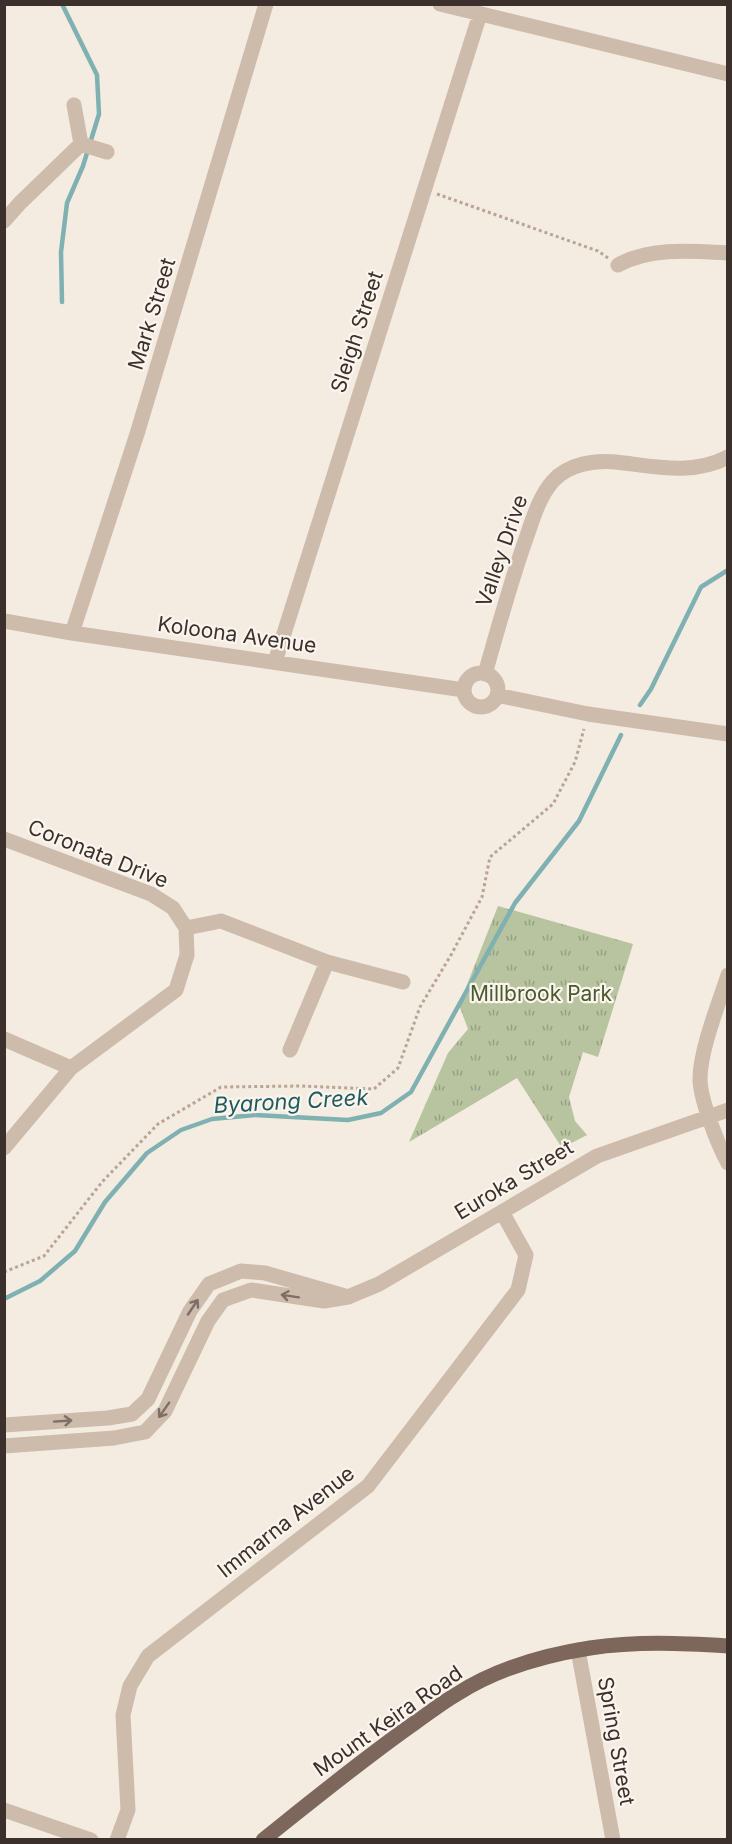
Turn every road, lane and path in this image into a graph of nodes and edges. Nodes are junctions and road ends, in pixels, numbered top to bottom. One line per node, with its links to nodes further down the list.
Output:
1 (266, 4): 14 (street, Mark Street)
2 (440, 4): 3 (street)
3 (480, 15): 4 (street); 8 (street, Sleigh Street)
4 (728, 74)
5 (75, 105): 6 (street)
6 (81, 144): 7 (street); 9 (street)
7 (107, 152)
8 (424, 189): 11 (path); 15 (street, Sleigh Street)
9 (4, 221)
10 (728, 253): 11 (street)
11 (618, 265)
12 (728, 457): 16 (street, Valley Drive)
13 (4, 621): 14 (street, Koloona Avenue)
14 (72, 633): 15 (street, Koloona Avenue)
15 (275, 662): 17 (street, Koloona Avenue)
16 (485, 674): 17 (street); 18 (street)
17 (464, 690): 18 (street)
18 (497, 695): 20 (street)
19 (584, 729): 34 (path)
20 (728, 734)
21 (4, 839): 22 (street, Coronata Drive)
22 (186, 928): 23 (street); 28 (street)
23 (327, 962): 25 (street); 27 (street)
24 (728, 975): 30 (street)
25 (403, 982)
26 (4, 1039): 28 (street)
27 (290, 1050)
28 (71, 1068): 31 (street)
29 (728, 1110): 30 (street, Euroka Street)
30 (709, 1116): 32 (street); 33 (street, Euroka Street)
31 (4, 1148)
32 (728, 1163)
33 (502, 1212): 35 (street, Euroka Street); 42 (street, Immarna Avenue)
34 (4, 1272)
35 (348, 1297): 36 (street, one-way to 35); 37 (street, Euroka Street, one-way to 37)
36 (4, 1425)
37 (4, 1446)
38 (728, 1646): 39 (main road, Mount Keira Road)
39 (578, 1650): 43 (main road, Mount Keira Road); 44 (street, Spring Street)
40 (4, 1810): 41 (street)
41 (91, 1839)
42 (117, 1839)
43 (263, 1839)
44 (613, 1839)

